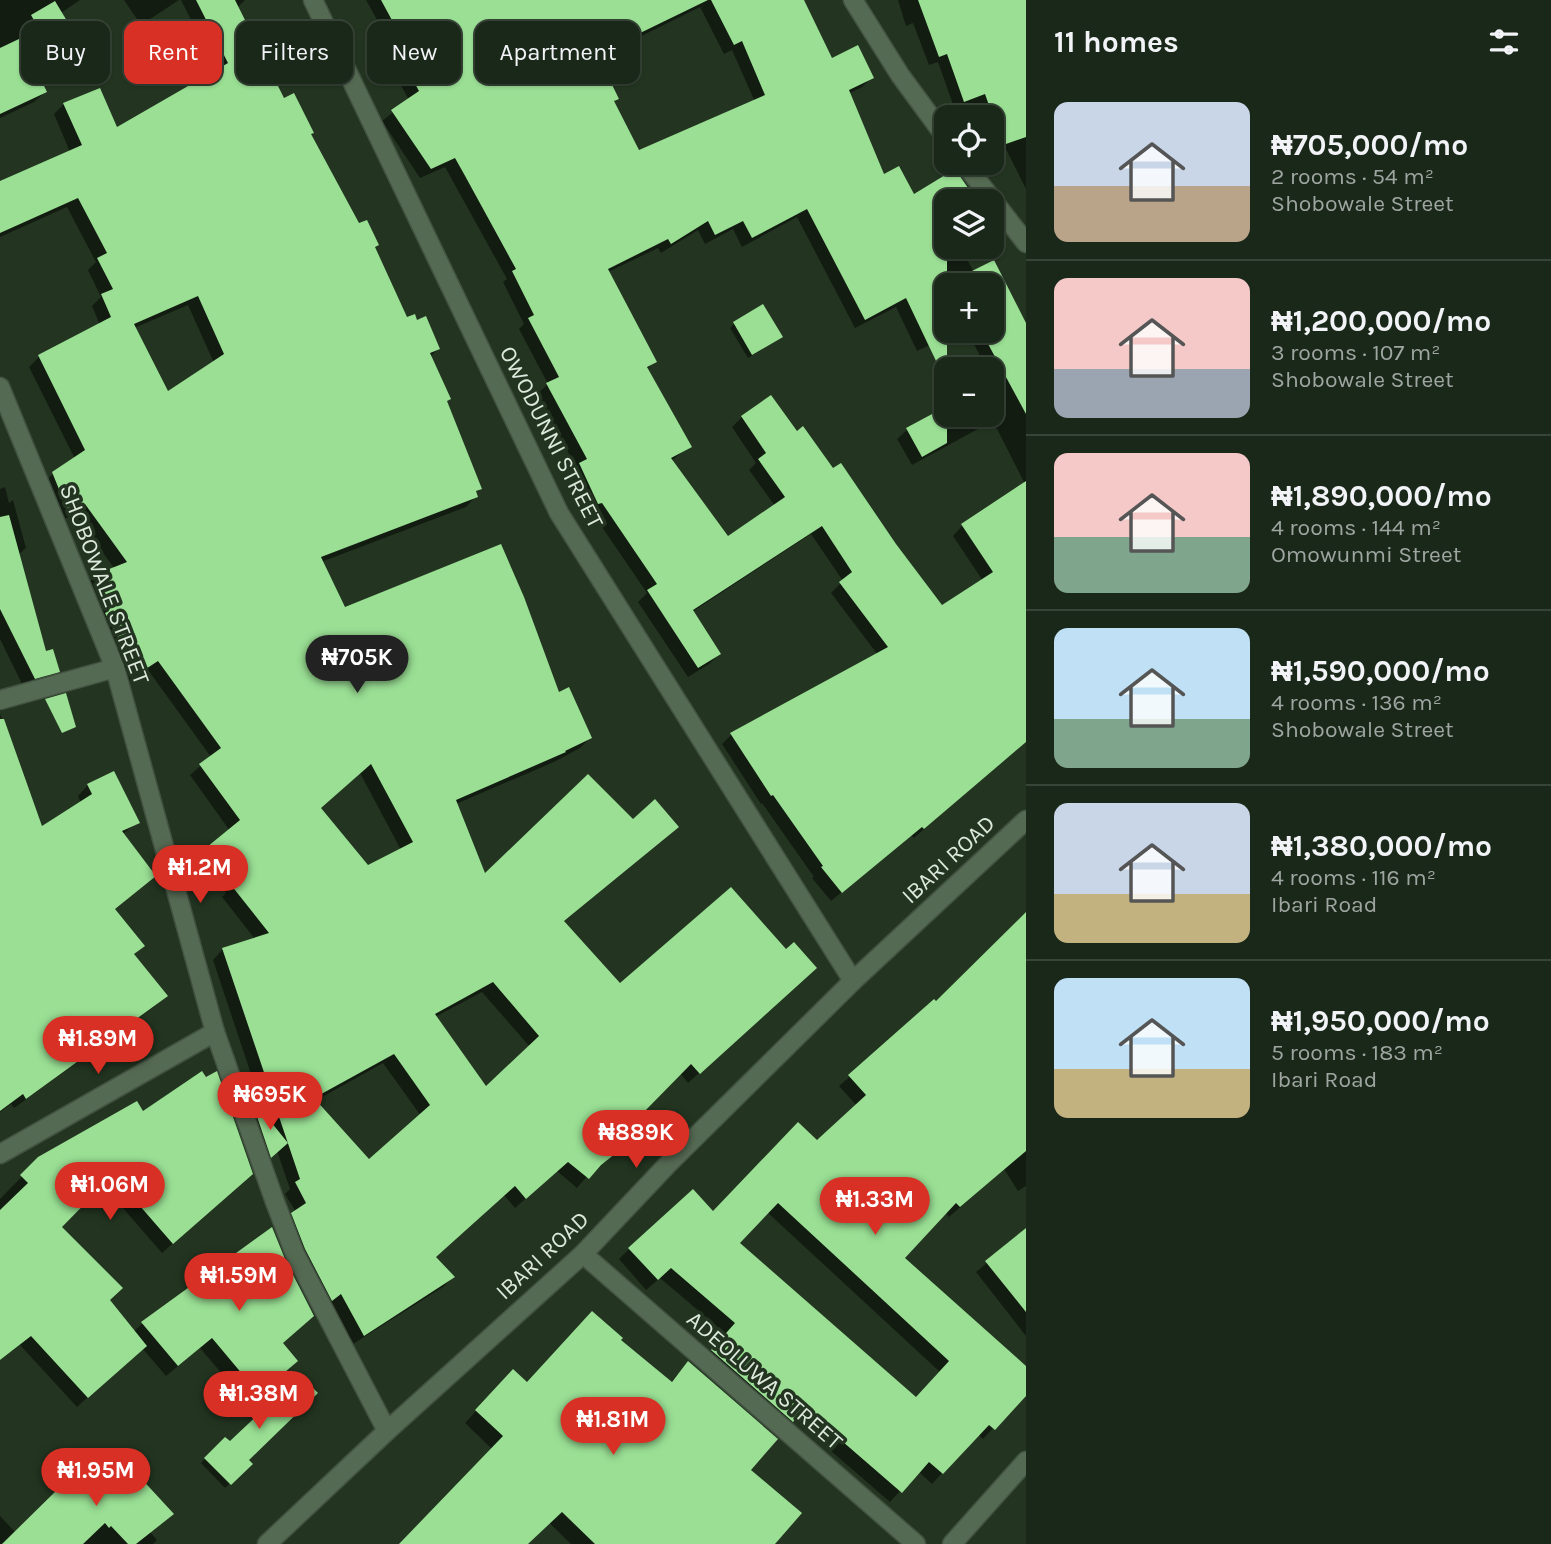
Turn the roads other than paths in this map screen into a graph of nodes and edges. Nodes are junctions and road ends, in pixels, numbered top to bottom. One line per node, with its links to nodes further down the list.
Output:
1 (313, 0): 10 (street, OWODUNNI STREET)
2 (853, 0): 3 (street)
3 (934, 121)
4 (973, 175): 5 (street)
5 (1026, 243)
6 (0, 387): 7 (street, SHOBOWALE STREET)
7 (115, 668): 8 (street); 11 (street, SHOBOWALE STREET)
8 (0, 700)
9 (1026, 820): 10 (street, IBARI ROAD)
10 (853, 981): 13 (street, IBARI ROAD)
11 (215, 1032): 12 (street); 14 (street, SHOBOWALE STREET)
12 (0, 1154)
13 (583, 1254): 14 (street, IBARI ROAD); 17 (street, ADEOLUWA STREET)
14 (387, 1431): 16 (street, IBARI ROAD)
15 (1026, 1461): 18 (street)
16 (275, 1542)
17 (916, 1544)
18 (952, 1544)

